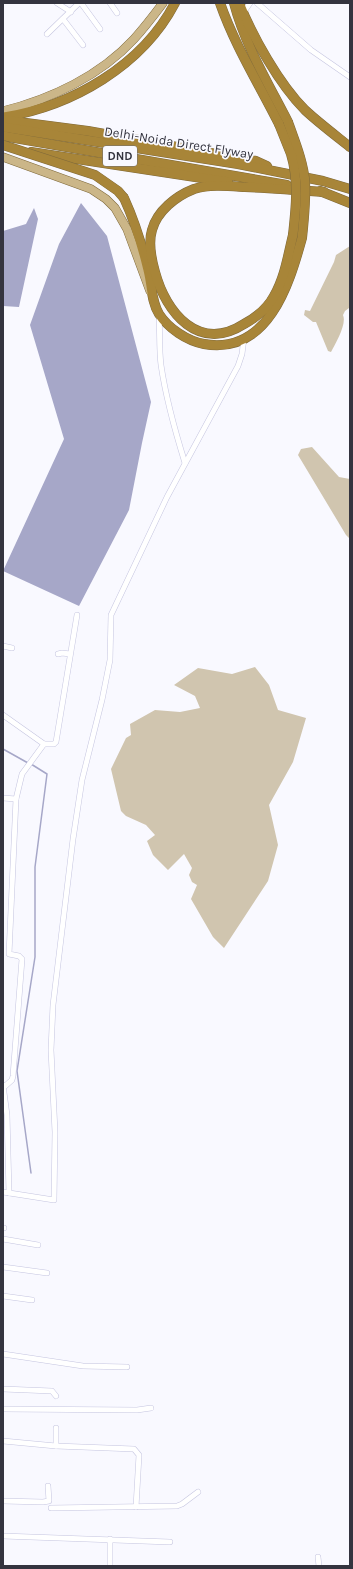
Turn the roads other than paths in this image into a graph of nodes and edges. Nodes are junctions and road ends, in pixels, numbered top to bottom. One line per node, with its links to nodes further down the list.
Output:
1 (57, 3): 11 (street)
2 (80, 3): 11 (street); 15 (street)
3 (110, 3): 12 (street)
4 (163, 3): 19 (main road)
5 (175, 3): 20 (highway)
6 (220, 3): 21 (highway)
7 (234, 3): 21 (highway)
8 (239, 3): 13 (highway)
9 (250, 3): 13 (street)
10 (257, 3): 18 (street)
11 (71, 12): 14 (street)
12 (117, 12)
13 (243, 13): 25 (highway)
14 (63, 19): 16 (street); 17 (street)
15 (100, 29)
16 (47, 34)
17 (83, 45)
18 (350, 77)
19 (3, 111)
20 (3, 119): 27 (highway)
21 (284, 123): 32 (highway, bridge)
22 (3, 127): 27 (highway, Delhi-Noida Direct Flyway / DND)
23 (3, 136): 30 (highway, Delhi-Noida Direct Flyway / DND)
24 (3, 147): 28 (highway); 33 (highway, bridge)
25 (350, 147)
26 (3, 157): 33 (main road)
27 (284, 173): 29 (highway, Delhi-Noida Direct Flyway / DND)
28 (269, 188): 30 (highway); 32 (highway)
29 (350, 189)
30 (324, 192): 31 (highway)
31 (350, 203)
32 (298, 236): 35 (highway)
33 (152, 298): 34 (highway)
34 (159, 314): 35 (highway); 36 (street)
35 (244, 338): 36 (street)
36 (185, 464): 47 (street)
37 (78, 616): 41 (street)
38 (3, 646): 39 (street)
39 (12, 648)
40 (58, 654): 41 (street)
41 (70, 654): 43 (street)
42 (3, 715): 43 (street)
43 (44, 744): 45 (street)
44 (3, 798): 45 (street)
45 (16, 799): 46 (street)
46 (3, 1086): 47 (street)
47 (6, 1192)
48 (3, 1239): 49 (street)
49 (38, 1245)
50 (3, 1267): 51 (street)
51 (47, 1273)
52 (3, 1296): 53 (street)
53 (32, 1300)
54 (3, 1354): 55 (street)
55 (127, 1367)
56 (3, 1389): 57 (street)
57 (56, 1396)
58 (151, 1408): 59 (street)
59 (3, 1409)
60 (56, 1428): 62 (street)
61 (3, 1441): 62 (street)
62 (56, 1446): 66 (street)
63 (48, 1486): 65 (street)
64 (198, 1492): 66 (street)
65 (3, 1501)
66 (136, 1507): 67 (street)
67 (51, 1508)
68 (3, 1536): 69 (street)
69 (110, 1539): 70 (street); 72 (street)
70 (170, 1542)
71 (318, 1557): 73 (street)
72 (110, 1566)
73 (319, 1566)

